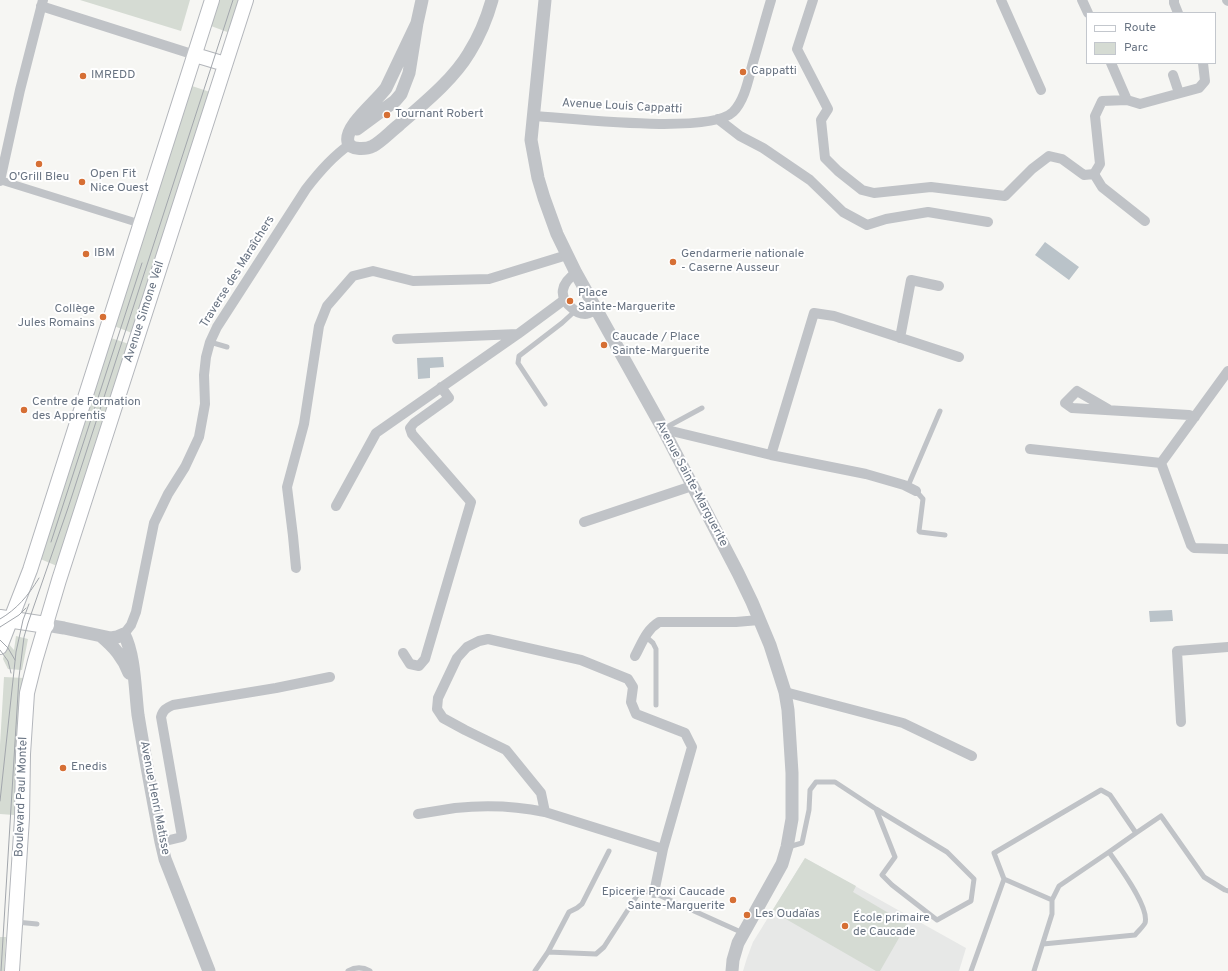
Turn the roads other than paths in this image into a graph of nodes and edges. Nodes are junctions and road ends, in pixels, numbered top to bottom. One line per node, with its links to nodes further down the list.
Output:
1 (212, 0): 15 (main road)
2 (246, 0): 16 (main road, Avenue Simone Veil)
3 (422, 0): 14 (street)
4 (492, 0): 27 (street)
5 (546, 0): 25 (street, Avenue Sainte-Marguerite)
6 (771, 0): 26 (street, Avenue Louis Cappatti)
7 (813, 0): 28 (street)
8 (1001, 0): 22 (street)
9 (1082, 0): 12 (street)
10 (1174, 0): 13 (street)
11 (42, 3): 15 (street); 29 (street)
12 (1088, 12)
13 (1178, 12)
14 (417, 22): 19 (street); 20 (street)
15 (195, 55): 16 (main road); 32 (main road)
16 (225, 64): 65 (main road, Avenue Simone Veil)
17 (1111, 64): 24 (street)
18 (1203, 64): 23 (street)
19 (396, 68): 20 (lane); 27 (street)
20 (409, 73): 27 (street)
21 (1173, 75): 23 (street)
22 (1041, 90)
23 (1178, 93): 24 (street)
24 (1128, 100): 28 (street)
25 (534, 116): 26 (street, Avenue Louis Cappatti); 33 (street, Avenue Sainte-Marguerite)
26 (718, 119): 31 (street)
27 (349, 140): 42 (street, Traverse des Maraîchers)
28 (1094, 174): 30 (street)
29 (0, 180): 32 (street)
30 (1145, 221)
31 (988, 222)
32 (140, 224): 63 (main road)
33 (567, 255): 34 (street, Avenue Sainte-Marguerite); 62 (street)
34 (576, 273): 36 (street); 37 (street, Avenue Sainte-Marguerite)
35 (939, 286): 40 (street)
36 (564, 300): 38 (street); 39 (street)
37 (597, 309): 38 (street); 52 (street, Avenue Sainte-Marguerite)
38 (575, 310): 47 (lane)
39 (518, 334): 41 (street); 46 (street)
40 (900, 338): 44 (street); 54 (street)
41 (397, 339)
42 (210, 342): 43 (lane); 66 (street, Traverse des Maraîchers)
43 (227, 346)
44 (959, 357)
45 (1228, 371): 51 (street)
46 (441, 387): 58 (street); 71 (street)
47 (545, 404)
48 (702, 408): 52 (lane)
49 (1108, 409): 51 (street)
50 (940, 411): 57 (lane)
51 (1195, 417): 55 (street)
52 (663, 429): 54 (street); 56 (street, Avenue Sainte-Marguerite)
53 (1030, 449): 55 (street)
54 (771, 455): 57 (street)
55 (1161, 463): 61 (street)
56 (692, 486): 59 (street); 64 (street, Avenue Sainte-Marguerite)
57 (912, 489): 60 (lane)
58 (336, 506)
59 (584, 522)
60 (945, 535)
61 (1228, 549)
62 (296, 568)
63 (6, 620): 65 (main road); 69 (main road)
64 (759, 620): 68 (street); 75 (street, Avenue Sainte-Marguerite)
65 (46, 625): 67 (street); 92 (main road, Boulevard Paul Montel)
66 (124, 634): 67 (street); 74 (street, Avenue Henri Matisse)
67 (101, 636): 74 (street, Avenue Henri Matisse)
68 (645, 636): 72 (street); 76 (lane)
69 (0, 647)
70 (1228, 647): 77 (street)
71 (403, 653)
72 (635, 656)
73 (330, 678): 83 (street)
74 (134, 690): 83 (street, Avenue Henri Matisse)
75 (785, 692): 78 (street); 84 (street, Avenue Sainte-Marguerite)
76 (656, 705)
77 (1182, 722)
78 (972, 756)
79 (876, 809): 79 (lane); 84 (lane)
80 (545, 812): 81 (street); 85 (street); 85 (street)
81 (418, 814)
82 (1136, 833): 87 (lane); 88 (lane); 89 (lane)
83 (161, 842): 98 (street, Avenue Henri Matisse)
84 (788, 847): 94 (street, Avenue Sainte-Marguerite)
85 (663, 849): 90 (street)
86 (610, 851): 96 (lane)
87 (1109, 852): 91 (lane); 95 (lane)
88 (1004, 879): 91 (lane); 103 (lane)
89 (1228, 891)
90 (654, 893): 94 (lane); 96 (lane)
91 (1052, 900): 95 (lane)
92 (15, 922): 93 (lane); 97 (main road, Boulevard Paul Montel)
93 (37, 924)
94 (743, 934): 102 (street, Avenue Sainte-Marguerite)
95 (1043, 944): 104 (lane)
96 (548, 952): 101 (lane)
97 (12, 971)
98 (209, 971)
99 (348, 971): 100 (lane)
100 (370, 971)
101 (535, 971)
102 (732, 971)
103 (971, 971)
104 (1034, 971)

